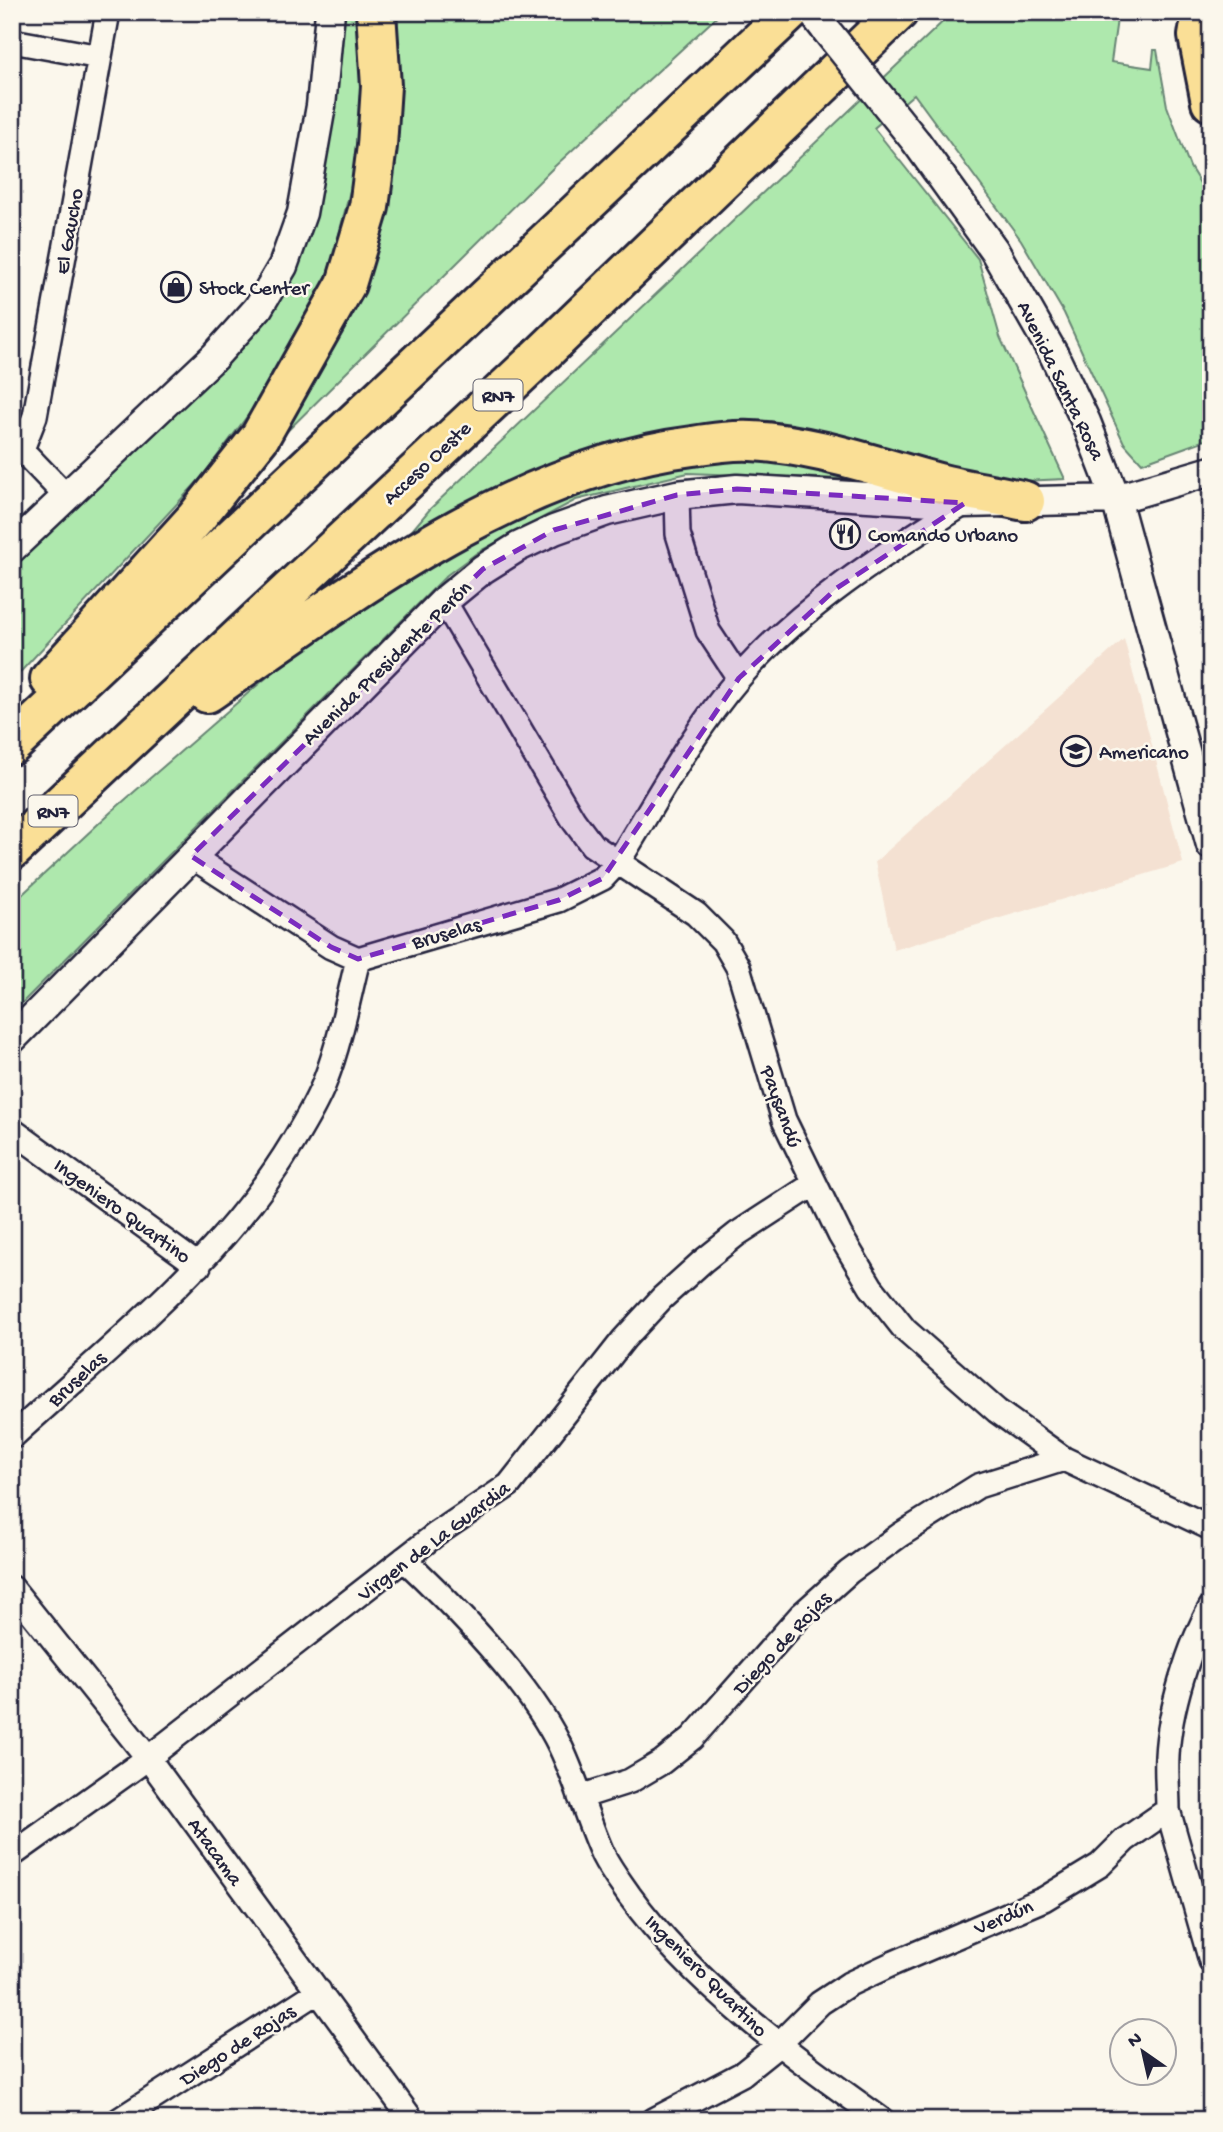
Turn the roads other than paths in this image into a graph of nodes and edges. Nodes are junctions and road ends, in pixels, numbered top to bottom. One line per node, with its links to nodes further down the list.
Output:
1 (108, 12): 9 (street, El Gaucho)
2 (330, 12): 14 (street)
3 (376, 12): 21 (highway)
4 (790, 12): 22 (highway)
5 (811, 12): 15 (street, Avenida Santa Rosa, bridge)
6 (898, 12): 23 (highway, Acceso Oeste / RN7)
7 (1202, 12): 10 (highway)
8 (12, 41): 9 (street)
9 (100, 57): 11 (street, El Gaucho)
10 (1211, 102)
11 (17, 444): 14 (street)
12 (1211, 471): 15 (street, Avenida Presidente Perón)
13 (677, 495): 17 (street, Avenida Presidente Perón); 19 (street, Avenida Presidente Perón); 20 (street)
14 (66, 496): 18 (street)
15 (1116, 499): 16 (street, Avenida Presidente Perón); 24 (street, Avenida Santa Rosa)
16 (1026, 501): 17 (street, Avenida Presidente Perón); 23 (highway)
17 (965, 503): 20 (street, Bruselas)
18 (12, 548)
19 (444, 601): 26 (street, Avenida Presidente Perón); 27 (street, Paysandú)
20 (739, 678): 27 (street, Bruselas)
21 (12, 721)
22 (12, 745)
23 (94, 773): 25 (highway, Acceso Oeste / RN7)
24 (1211, 845)
25 (12, 850)
26 (191, 856): 28 (street); 29 (street, Avenida Presidente Perón)
27 (618, 862): 28 (street, Bruselas); 31 (street, Paysandú)
28 (358, 959): 32 (street, Bruselas)
29 (12, 1039)
30 (12, 1130): 32 (street, Ingeniero Quartino)
31 (814, 1184): 34 (street, Paysandú); 36 (street, Virgen de La Guardia)
32 (199, 1266): 33 (street, Bruselas)
33 (12, 1437)
34 (1064, 1459): 35 (street, Paysandú); 40 (street, Diego de Rojas)
35 (1211, 1528)
36 (404, 1559): 39 (street, Virgen de La Guardia); 40 (street, Ingeniero Quartino)
37 (12, 1588): 39 (street, Atacama)
38 (1211, 1607): 41 (street)
39 (148, 1758): 42 (street, Virgen de La Guardia); 44 (street, Atacama)
40 (580, 1797): 45 (street, Ingeniero Quartino)
41 (1168, 1810): 43 (street); 45 (street, Verdún)
42 (12, 1855)
43 (1211, 1961)
44 (319, 1991): 46 (street, Diego de Rojas); 47 (street, Atacama)
45 (778, 2045): 48 (street, Verdún); 49 (street, Ingeniero Quartino)
46 (119, 2120)
47 (412, 2120)
48 (654, 2120)
49 (882, 2120)

